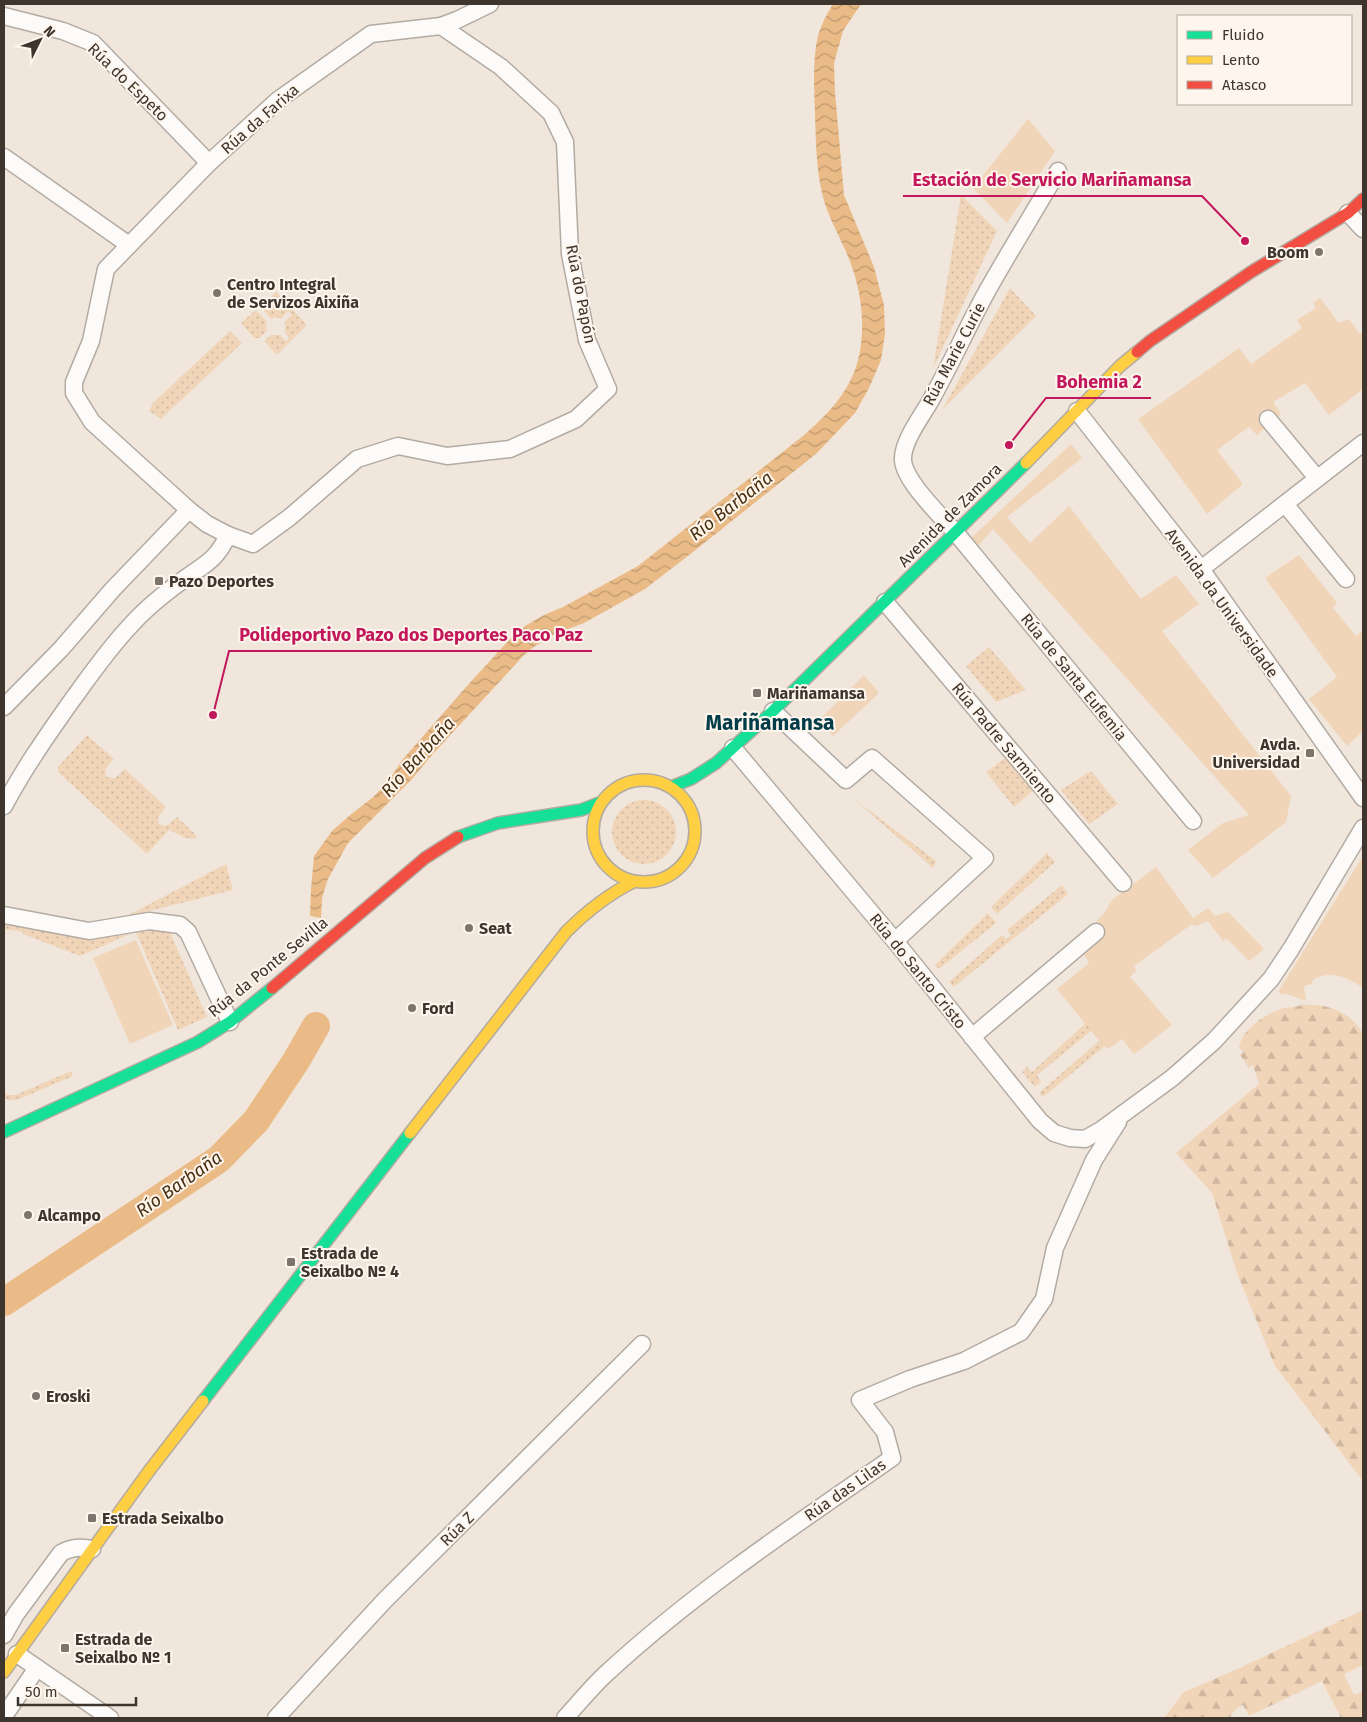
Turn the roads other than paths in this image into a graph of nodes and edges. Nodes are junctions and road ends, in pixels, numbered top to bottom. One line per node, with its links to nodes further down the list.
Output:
1 (490, 4): 3 (street, Rúa da Farixa)
2 (4, 16): 5 (street, Rúa do Espeto)
3 (441, 26): 5 (street, Rúa da Farixa); 18 (street, Rúa do Papón)
4 (4, 157): 10 (street)
5 (209, 164): 10 (street, Rúa da Farixa)
6 (1058, 172): 17 (street, Rúa Marie Curie)
7 (1363, 199): 8 (street, Avenida de Zamora)
8 (1348, 213): 9 (street); 11 (street, Avenida de Zamora)
9 (1363, 229)
10 (129, 245): 16 (street, Rúa da Farixa)
11 (1077, 411): 17 (street, Avenida de Zamora); 19 (street, Avenida da Universidade)
12 (1268, 418): 14 (street)
13 (1363, 443): 14 (street)
14 (1317, 478): 15 (street)
15 (1285, 504): 19 (street); 20 (street)
16 (189, 510): 18 (street); 22 (street)
17 (956, 533): 21 (street, Avenida de Zamora); 34 (street, Rúa de Santa Eufemia)
18 (228, 535): 31 (street)
19 (1201, 569): 29 (street, Avenida da Universidade)
20 (1346, 579)
21 (885, 602): 23 (street, Avenida de Zamora); 40 (street, Rúa Padre Sarmiento)
22 (4, 707)
23 (773, 711): 24 (street, Avenida de Zamora); 45 (street)
24 (733, 748): 25 (street, Avenida de Zamora); 45 (street, Rúa do Santo Cristo)
25 (716, 763): 26 (street, Avenida de Zamora); 27 (street, Avenida de Zamora)
26 (704, 783)
27 (671, 787): 30 (street); 32 (street)
28 (698, 795): 32 (street)
29 (1363, 798)
30 (602, 802): 33 (street, Rúa da Ponte Sevilla); 37 (street)
31 (4, 806)
32 (693, 815): 39 (street)
33 (541, 817): 35 (street, Rúa da Ponte Sevilla); 46 (street, Rúa da Ponte Sevilla)
34 (1193, 822)
35 (568, 824)
36 (1363, 828): 48 (street, Rúa do Santo Cristo)
37 (602, 861): 38 (street); 39 (street)
38 (600, 874)
39 (634, 882): 43 (street)
40 (1123, 883)
41 (588, 897): 43 (street)
42 (4, 915): 46 (street)
43 (568, 930): 51 (street)
44 (1096, 932): 47 (street)
45 (895, 941): 47 (street, Rúa do Santo Cristo)
46 (230, 1022): 49 (street, Rúa da Ponte Sevilla)
47 (972, 1037): 48 (street, Rúa do Santo Cristo)
48 (1123, 1114): 59 (street, Rúa das Lilas)
49 (4, 1132)
50 (642, 1344): 58 (street, Rúa Z)
51 (92, 1549): 52 (street); 53 (street)
52 (4, 1635)
53 (17, 1654): 54 (street); 55 (street)
54 (37, 1668): 56 (street); 57 (street)
55 (4, 1672)
56 (4, 1716)
57 (110, 1718)
58 (276, 1718)
59 (565, 1718)

